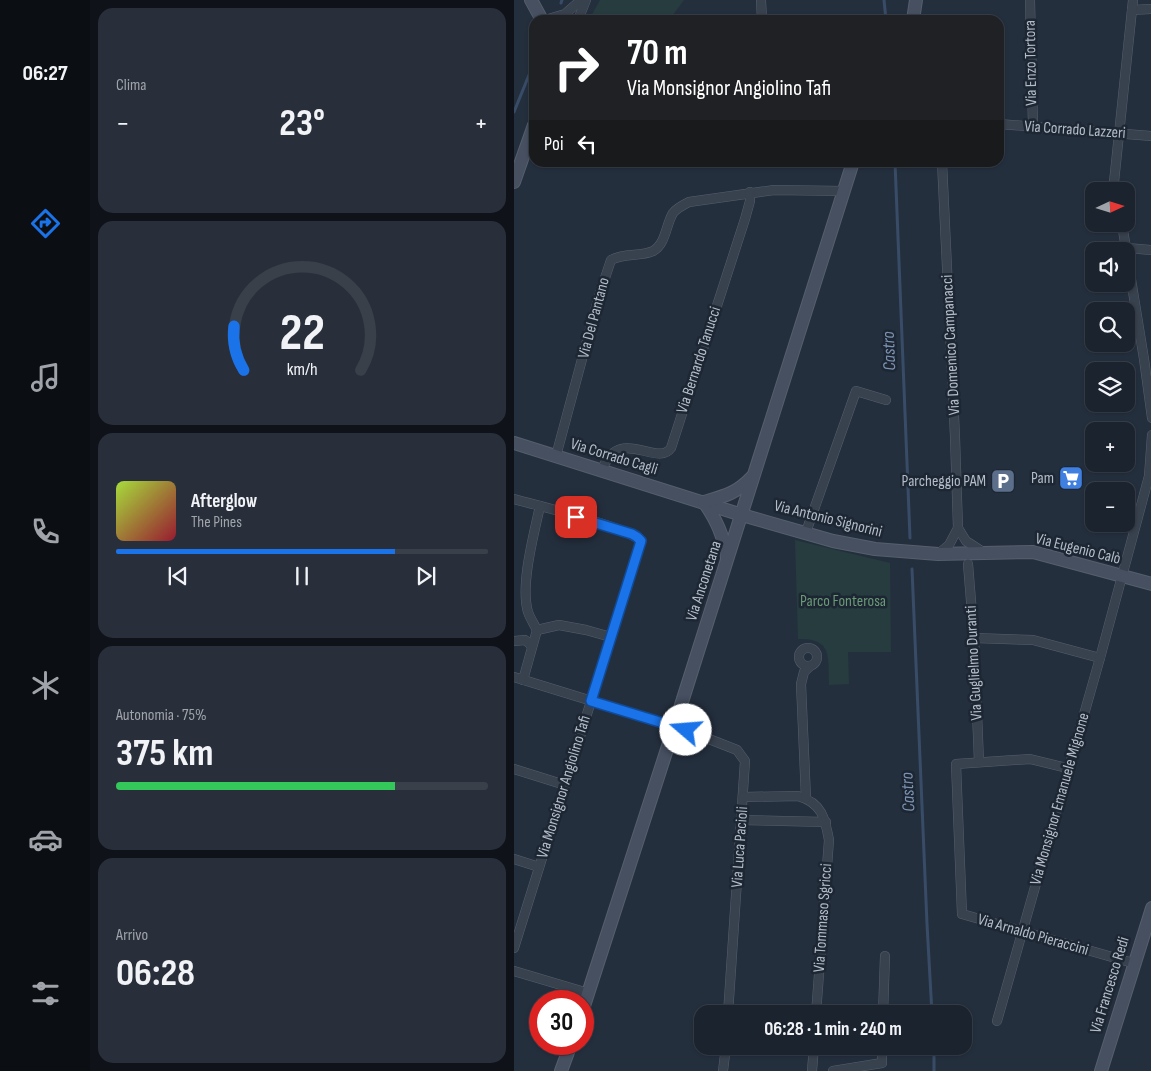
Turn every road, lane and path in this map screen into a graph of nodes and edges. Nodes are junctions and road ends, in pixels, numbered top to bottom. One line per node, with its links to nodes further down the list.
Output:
1 (580, 0): 11 (street)
2 (586, 0): 12 (street)
3 (761, 0): 13 (street)
4 (916, 0): 14 (main road)
5 (1030, 0): 16 (street, Via Enzo Tortora)
6 (1133, 0): 9 (street)
7 (533, 2): 10 (main road)
8 (1151, 9): 9 (street)
9 (1132, 10): 17 (street)
10 (540, 15)
11 (561, 15)
12 (580, 15)
13 (762, 15)
14 (913, 15)
15 (1004, 124): 16 (street, Via Corrado Lazzeri)
16 (1033, 127): 17 (street, Via Corrado Lazzeri)
17 (1119, 133): 18 (street, Via Corrado Lazzeri); 23 (street)
18 (1151, 136)
19 (529, 139): 22 (main road)
20 (851, 167): 24 (main road, Via Anconetana)
21 (942, 167): 41 (street, Via Domenico Campanacci)
22 (514, 182)
23 (1114, 182)
24 (844, 191): 25 (street, Via Del Pantano); 35 (main road, Via Anconetana)
25 (750, 192): 33 (street, Via Del Pantano); 34 (street, Via Bernardo Tanucci)
26 (1135, 249): 27 (street)
27 (1151, 250)
28 (1134, 292): 30 (street)
29 (886, 400): 42 (street)
30 (1151, 418)
31 (1151, 435): 36 (street, Via Monsignor Emanuele Mignone)
32 (514, 443): 33 (main road, Via Corrado Cagli)
33 (556, 456): 34 (main road, Via Corrado Cagli)
34 (602, 470): 38 (main road, Via Corrado Cagli)
35 (754, 475): 38 (main road); 40 (main road, Via Anconetana)
36 (1150, 476): 47 (street, Via Monsignor Emanuele Mignone)
37 (514, 499): 39 (street)
38 (704, 502): 40 (main road, Via Corrado Cagli); 46 (main road)
39 (540, 506): 49 (street); 50 (street, Via Monsignor Angiolino Tafi)
40 (742, 515): 42 (main road, Via Antonio Signorini); 46 (main road, Via Anconetana)
41 (958, 528): 43 (street); 44 (street)
42 (806, 532): 44 (main road, Via Antonio Signorini)
43 (982, 552): 45 (main road, Via Eugenio Calò); 47 (main road, Via Eugenio Calò)
44 (938, 554): 45 (main road, Via Antonio Signorini)
45 (967, 559): 51 (street, Via Guglielmo Duranti)
46 (728, 560): 60 (main road, Via Anconetana)
47 (1122, 576): 48 (main road, Via Eugenio Calò); 54 (street, Via Monsignor Emanuele Mignone)
48 (1151, 584)
49 (537, 630): 50 (street); 53 (street)
50 (611, 637): 59 (street, Via Monsignor Angiolino Tafi)
51 (974, 638): 54 (street); 61 (street, Via Guglielmo Duranti)
52 (514, 640): 53 (street)
53 (532, 645): 57 (street)
54 (1100, 658): 63 (street, Via Monsignor Emanuele Mignone)
55 (799, 660): 56 (street); 56 (street); 58 (street)
56 (810, 666): 58 (street)
57 (518, 678): 59 (street, Via Luca Pacioli)
58 (801, 684): 66 (street)
59 (591, 701): 60 (street, Via Luca Pacioli); 64 (street, Via Monsignor Angiolino Tafi)
60 (674, 726): 65 (street, Via Luca Pacioli); 78 (main road, Via Anconetana)
61 (979, 762): 63 (street); 72 (street, Via Arnaldo Pieraccini)
62 (514, 768): 64 (street)
63 (1067, 768): 72 (street, Via Monsignor Emanuele Mignone)
64 (565, 785): 70 (street, Via Monsignor Angiolino Tafi)
65 (744, 796): 66 (street); 67 (street, Via Luca Pacioli)
66 (806, 798): 68 (street, Via Tommaso Sgricci)
67 (741, 820): 68 (street); 79 (street, Via Luca Pacioli)
68 (826, 822): 80 (street, Via Tommaso Sgricci)
69 (514, 859): 70 (street)
70 (539, 867): 73 (street, Via Monsignor Angiolino Tafi)
71 (1151, 908): 75 (main road, Via Francesco Redi)
72 (1023, 932): 75 (street, Via Arnaldo Pieraccini); 82 (street, Via Monsignor Emanuele Mignone)
73 (514, 948)
74 (885, 956): 81 (street)
75 (1133, 963): 91 (main road, Via Francesco Redi)
76 (514, 970): 77 (street)
77 (578, 990)
78 (589, 990)
79 (729, 1005)
80 (817, 1005)
81 (883, 1005)
82 (997, 1021)
83 (567, 1055): 87 (main road)
84 (725, 1055): 88 (street)
85 (813, 1055): 89 (street)
86 (882, 1055): 90 (street)
87 (561, 1071)
88 (723, 1071)
89 (812, 1071)
90 (833, 1071)
91 (1101, 1071)

